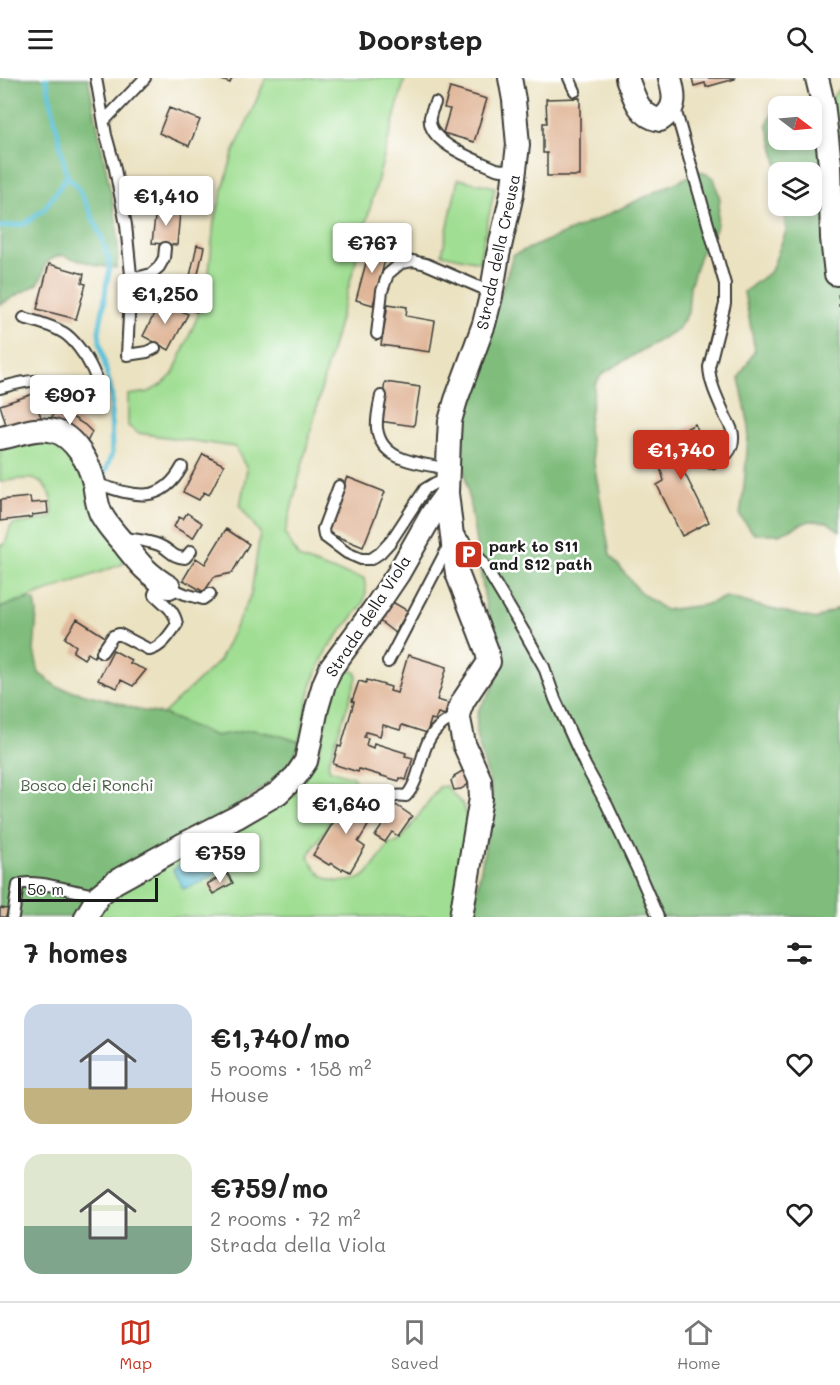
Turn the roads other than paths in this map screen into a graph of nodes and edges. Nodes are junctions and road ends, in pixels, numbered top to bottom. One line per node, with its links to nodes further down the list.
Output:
1 (96, 78): 11 (lane)
2 (145, 78): 11 (lane)
3 (510, 78): 12 (street, Strada della Creusa)
4 (569, 78): 8 (lane)
5 (627, 78): 10 (street)
6 (670, 78): 10 (street)
7 (817, 78): 14 (street)
8 (575, 91)
9 (435, 103): 12 (lane)
10 (674, 105): 23 (lane)
11 (104, 121): 15 (lane)
12 (516, 168): 16 (street, Strada della Creusa)
13 (165, 248): 15 (lane)
14 (836, 274)
15 (131, 275): 19 (lane)
16 (491, 292): 18 (lane); 25 (street, Strada della Creusa)
17 (24, 318): 20 (lane)
18 (377, 333)
19 (155, 348)
20 (0, 388)
21 (381, 396): 25 (lane)
22 (0, 438): 26 (street)
23 (711, 463)
24 (182, 467): 26 (lane)
25 (448, 480): 27 (lane); 28 (street, Strada della Creusa); 37 (street, Strada della Viola)
26 (94, 483): 29 (street)
27 (339, 486)
28 (452, 533): 34 (lane); 35 (street, Strada della Creusa); 41 (lane)
29 (118, 536): 30 (lane); 31 (street)
30 (191, 551)
31 (165, 584): 32 (lane); 33 (lane)
32 (210, 594)
33 (102, 652)
34 (388, 662)
35 (458, 714): 36 (lane); 40 (street)
36 (383, 808)
37 (99, 895): 38 (lane); 39 (street, Strada della Viola)
38 (13, 917)
39 (86, 917)
40 (461, 917)
41 (658, 917)

